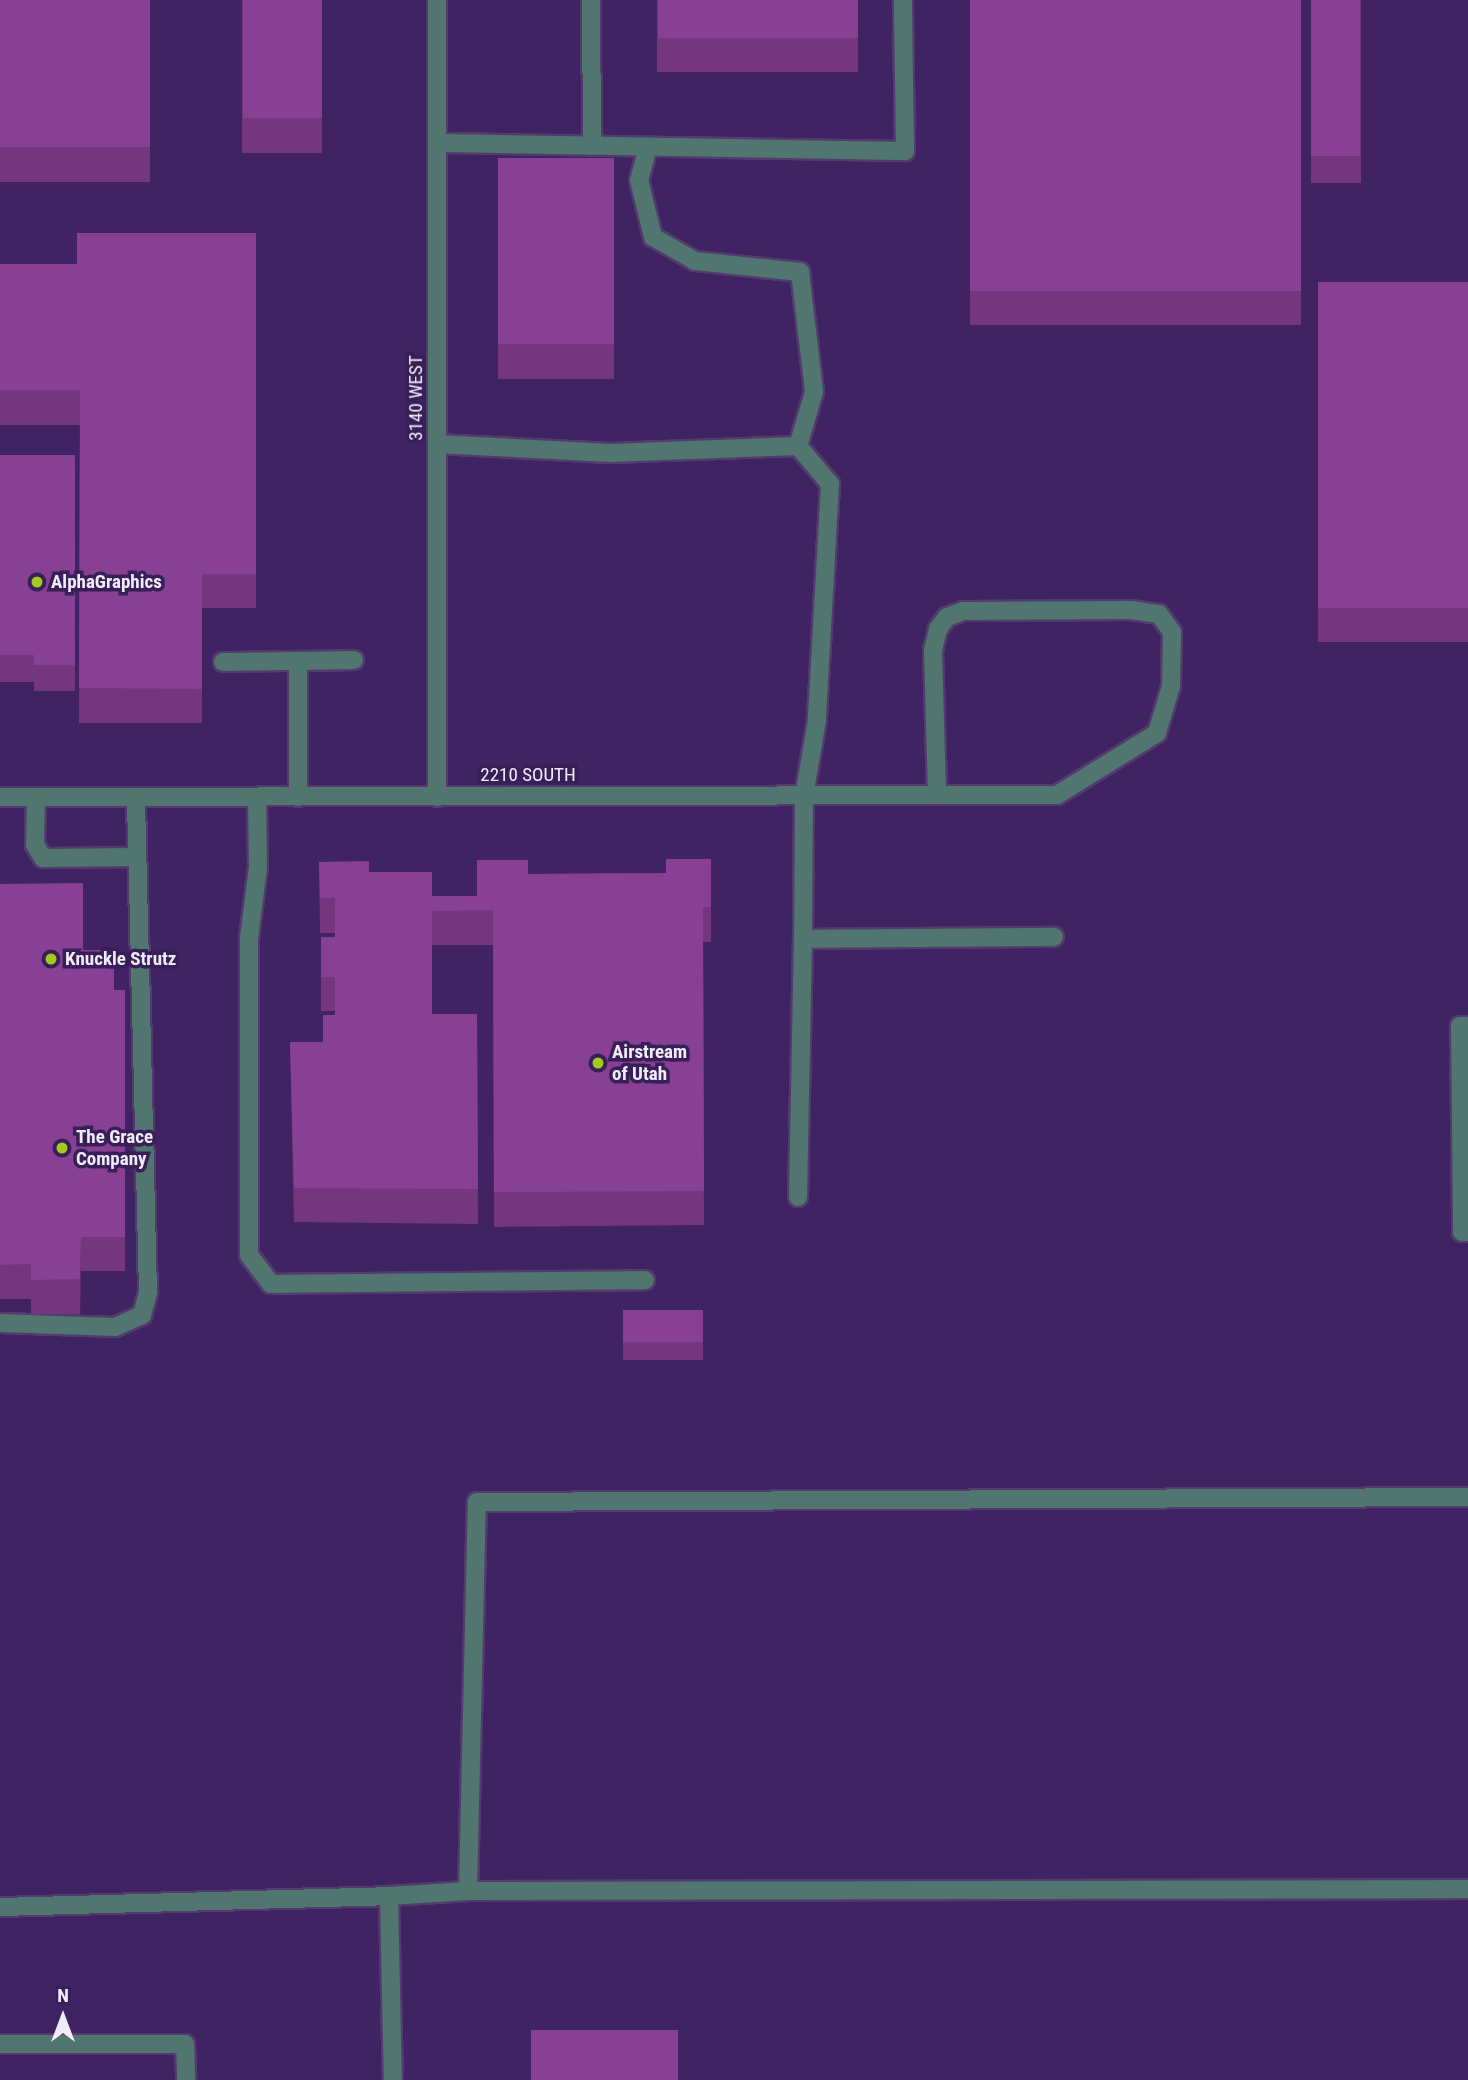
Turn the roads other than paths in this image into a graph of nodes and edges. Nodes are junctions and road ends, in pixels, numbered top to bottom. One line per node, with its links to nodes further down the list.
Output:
1 (437, 0): 4 (street, 3140 WEST)
2 (591, 0): 5 (street)
3 (903, 0): 6 (street)
4 (437, 143): 5 (street); 7 (street, 3140 WEST)
5 (592, 146): 6 (street)
6 (648, 147): 8 (street)
7 (437, 444): 8 (street); 19 (street, 3140 WEST)
8 (798, 446): 13 (street)
9 (354, 660): 10 (street)
10 (298, 661): 11 (street); 18 (street)
11 (223, 662)
12 (937, 795): 12 (street, 2210 SOUTH); 13 (street, 2210 SOUTH)
13 (804, 796): 19 (street, 2210 SOUTH); 22 (street)
14 (0, 797): 15 (street, 2210 SOUTH)
15 (36, 797): 16 (street, 2210 SOUTH); 20 (street)
16 (136, 797): 17 (street, 2210 SOUTH); 20 (street)
17 (257, 797): 18 (street, 2210 SOUTH); 26 (street)
18 (298, 797): 19 (street, 2210 SOUTH)
19 (437, 797)
20 (137, 857): 27 (street)
21 (1054, 937): 22 (street)
22 (803, 939): 24 (street)
23 (1468, 1026): 25 (street)
24 (798, 1197)
25 (1468, 1233)
26 (645, 1280)
27 (0, 1324)
28 (1468, 1497): 30 (street)
29 (1468, 1889): 30 (street)
30 (468, 1891): 31 (street)
31 (389, 1896): 32 (street); 35 (street)
32 (0, 1907)
33 (0, 2044): 34 (street)
34 (186, 2080)
35 (393, 2080)

